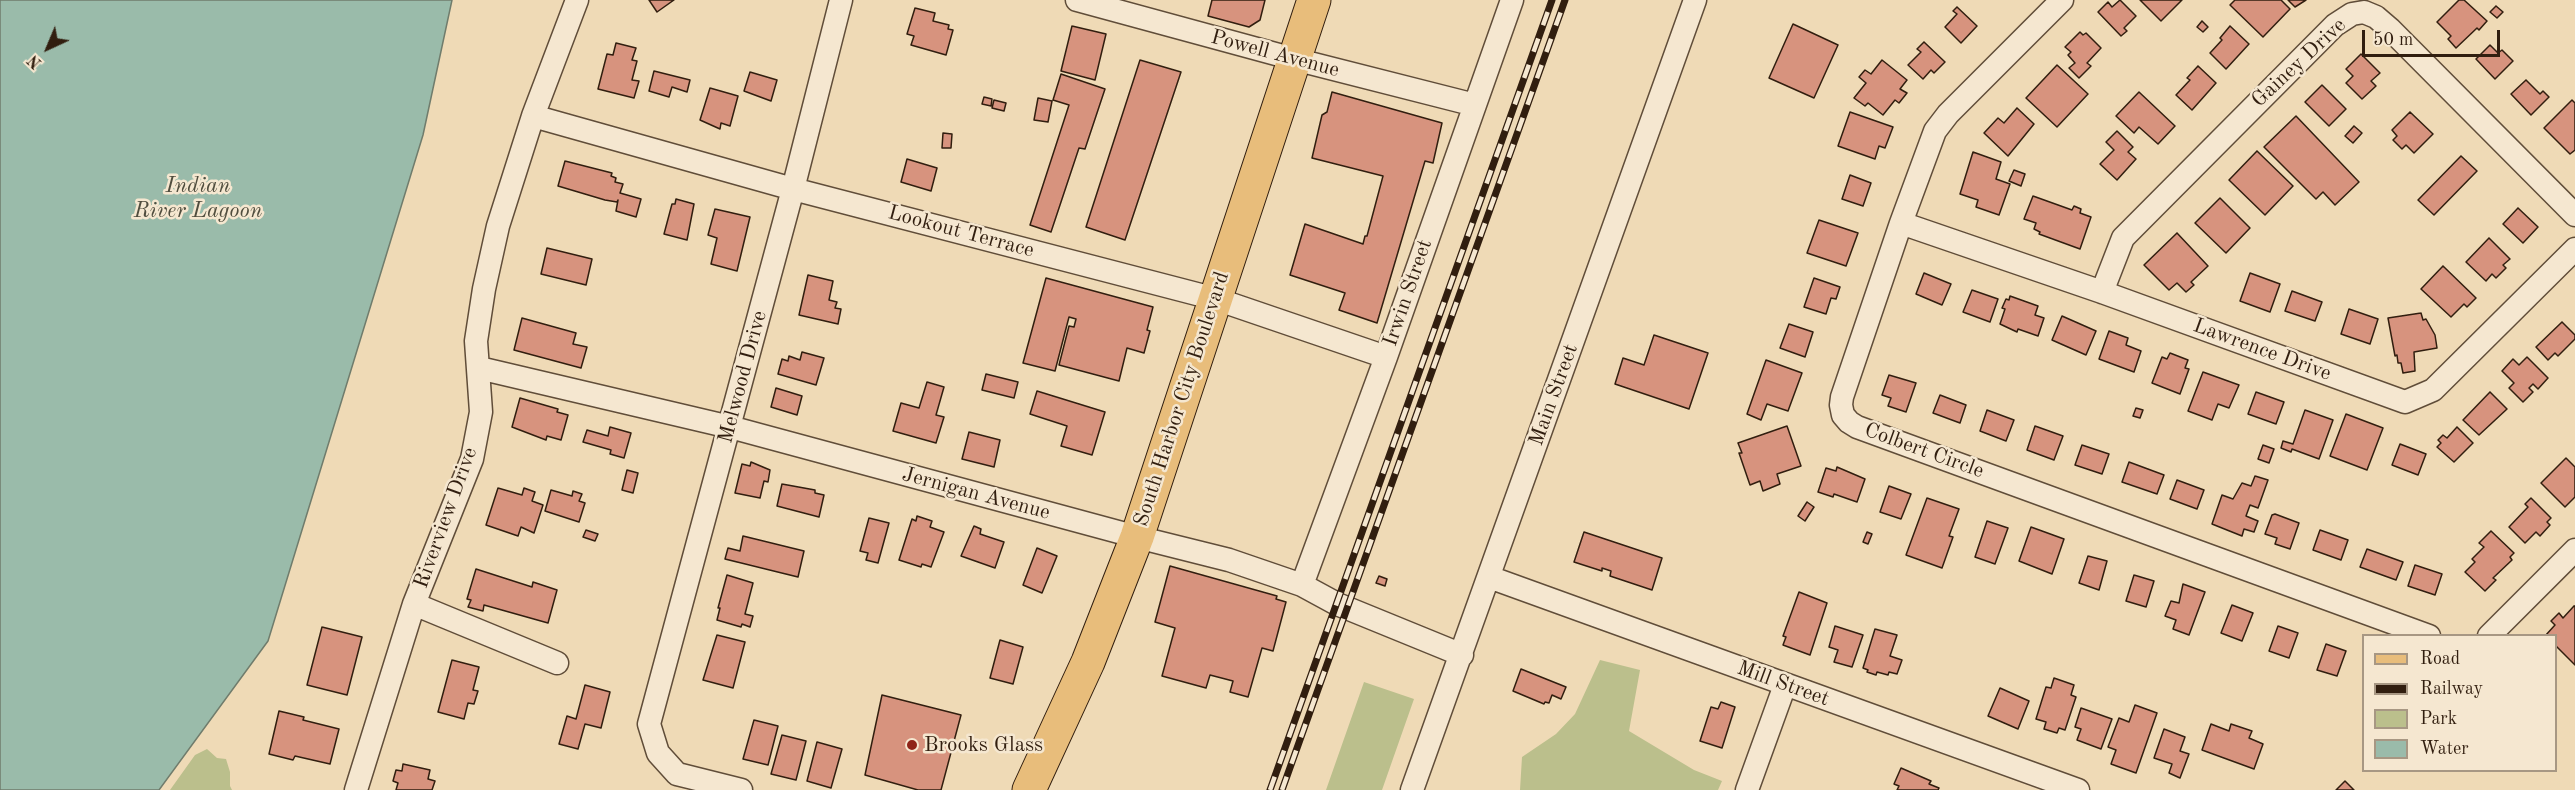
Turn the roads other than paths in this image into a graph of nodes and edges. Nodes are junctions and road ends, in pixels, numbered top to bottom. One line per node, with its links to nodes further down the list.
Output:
1 (577, 0): 10 (street, Riverview Drive)
2 (841, 0): 11 (street, Melwood Drive)
3 (1077, 0): 8 (street, Powell Avenue)
4 (1314, 0): 8 (main road, South Harbor City Boulevard)
5 (1512, 0): 9 (street, Irwin Street)
6 (1695, 0): 22 (street, Main Street)
7 (2062, 0): 13 (street, Colbert Circle)
8 (1294, 59): 9 (street, Powell Avenue); 16 (main road, South Harbor City Boulevard)
9 (1475, 105): 17 (street, Irwin Street)
10 (533, 116): 11 (street, Lookout Terrace); 18 (street, Riverview Drive)
11 (794, 189): 16 (street, Lookout Terrace); 19 (street, Melwood Drive)
12 (2575, 215): 15 (street, Gainey Drive)
13 (1901, 223): 15 (street, Lawrence Drive); 25 (street, Colbert Circle)
14 (2575, 249): 15 (street, Lawrence Drive)
15 (2102, 292)
16 (1216, 299): 17 (street, Lookout Terrace); 20 (main road, South Harbor City Boulevard)
17 (1386, 357): 23 (street, Irwin Street)
18 (479, 368): 19 (street, Jernigan Avenue); 24 (street, Riverview Drive)
19 (730, 427): 20 (street, Jernigan Avenue); 31 (street, Melwood Drive)
20 (1137, 537): 23 (street, Jernigan Avenue); 32 (main road, South Harbor City Boulevard)
21 (2575, 550): 26 (street)
22 (1489, 577): 27 (street, Main Street); 29 (street, Mill Street)
23 (1302, 585): 27 (street, Jernigan Avenue)
24 (414, 604): 28 (street); 30 (street, Riverview Drive)
25 (2424, 634)
26 (2491, 634)
27 (1462, 655): 33 (street, Main Street)
28 (557, 663)
29 (1785, 685): 34 (street); 35 (street, Mill Street)
30 (356, 790)
31 (741, 790)
32 (1029, 790)
33 (1412, 790)
34 (1748, 790)
35 (2078, 790)

